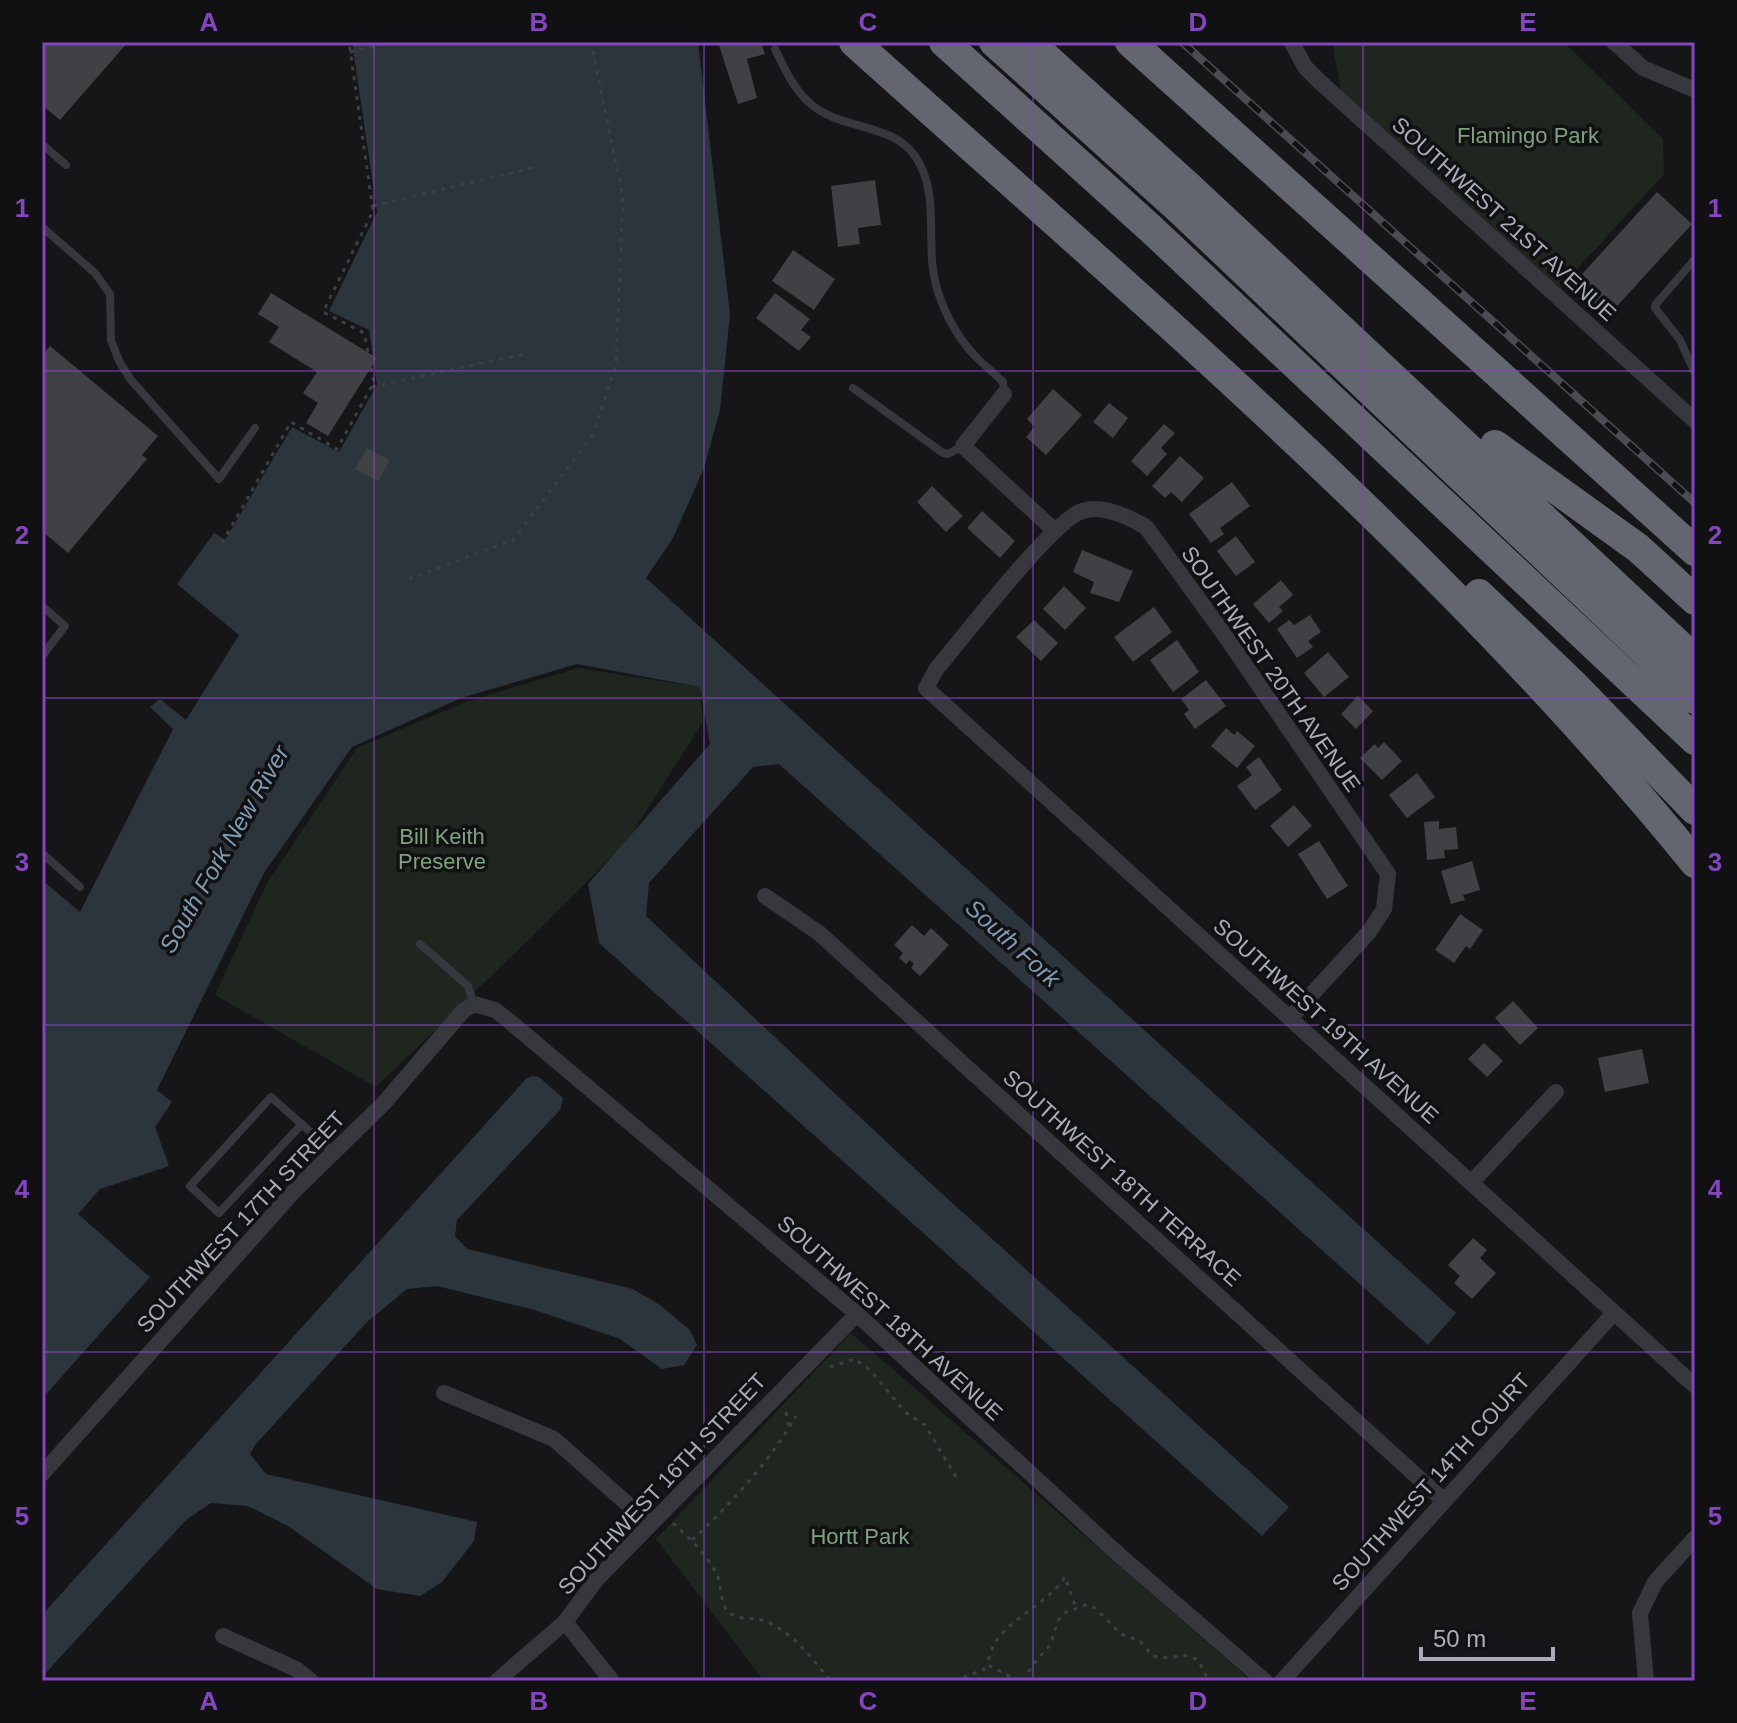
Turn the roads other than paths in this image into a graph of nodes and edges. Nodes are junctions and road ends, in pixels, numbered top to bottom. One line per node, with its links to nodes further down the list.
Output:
1 (854, 42): 23 (highway)
2 (944, 42): 32 (highway)
3 (994, 42): 31 (highway)
4 (1029, 42): 13 (highway)
5 (1059, 42): 13 (highway)
6 (1130, 42): 25 (highway)
7 (1614, 42): 10 (street)
8 (1289, 43): 19 (street, SOUTHWEST 21ST AVENUE)
9 (775, 49): 18 (lane)
10 (1695, 90)
11 (42, 144): 12 (lane)
12 (66, 165)
13 (1195, 178): 21 (highway); 30 (highway)
14 (42, 227): 20 (lane)
15 (1695, 259): 16 (lane)
16 (1695, 373)
17 (853, 388): 22 (lane)
18 (1004, 394): 22 (street)
19 (1695, 421)
20 (255, 428)
21 (1495, 445): 26 (highway); 28 (highway)
22 (963, 446): 24 (street)
23 (1308, 452): 33 (highway); 35 (highway)
24 (1054, 530): 40 (street, SOUTHWEST 19TH AVENUE); 40 (street, SOUTHWEST 20TH AVENUE)
25 (1695, 551)
26 (1695, 600)
27 (42, 606): 29 (lane)
28 (1695, 640)
29 (42, 656)
30 (1695, 660)
31 (1695, 699)
32 (1695, 740)
33 (1695, 810)
34 (42, 853): 36 (lane)
35 (1695, 863)
36 (80, 887)
37 (765, 896): 50 (street, SOUTHWEST 18TH TERRACE)
38 (420, 944): 39 (lane)
39 (474, 1004): 43 (street, SOUTHWEST 17TH STREET); 45 (street, SOUTHWEST 18TH AVENUE)
40 (1290, 1018): 44 (street, SOUTHWEST 19TH AVENUE)
41 (1556, 1092): 44 (street)
42 (302, 1124): 42 (lane); 43 (lane)
43 (333, 1152): 49 (street, SOUTHWEST 17TH STREET)
44 (1471, 1183): 46 (street, SOUTHWEST 19TH AVENUE)
45 (857, 1314): 51 (street, SOUTHWEST 16TH STREET); 58 (street, SOUTHWEST 18TH AVENUE)
46 (1613, 1314): 47 (street, SOUTHWEST 19TH AVENUE); 50 (street, SOUTHWEST 14TH COURT)
47 (1695, 1386)
48 (444, 1393): 51 (street)
49 (42, 1474)
50 (1443, 1500): 59 (street, SOUTHWEST 14TH COURT)
51 (650, 1524): 53 (street, SOUTHWEST 16TH STREET)
52 (1695, 1538): 60 (street)
53 (565, 1622): 56 (street, SOUTHWEST 16TH STREET); 57 (street)
54 (223, 1636): 55 (street)
55 (311, 1681)
56 (497, 1681)
57 (612, 1681)
58 (1265, 1681)
59 (1282, 1681)
60 (1646, 1681)

